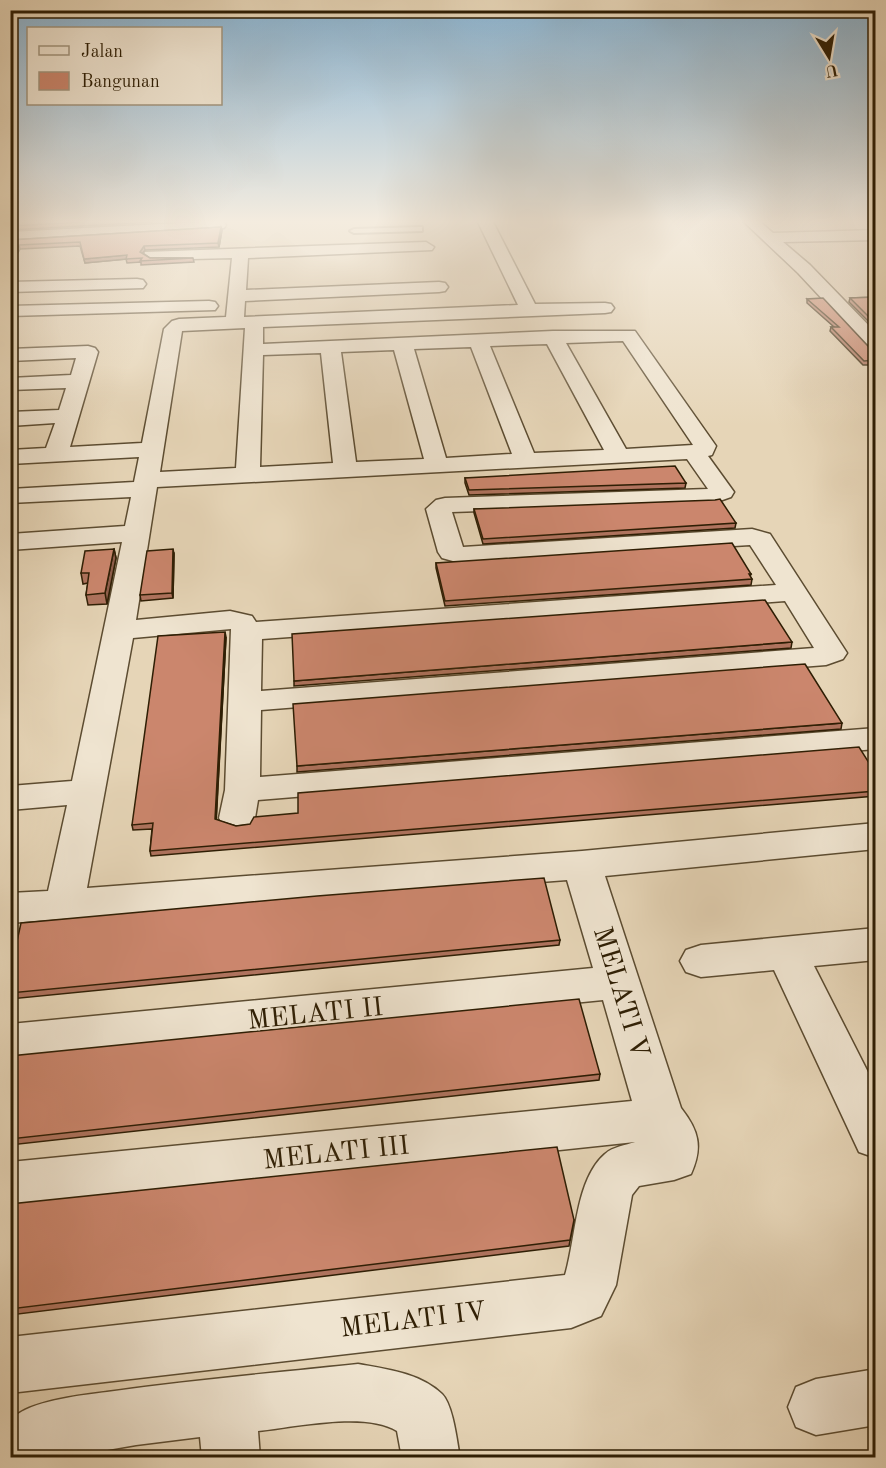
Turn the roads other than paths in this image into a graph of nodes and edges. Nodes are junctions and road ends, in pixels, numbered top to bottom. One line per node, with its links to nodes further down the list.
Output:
1 (75, 289): 9 (street)
2 (240, 289): 7 (street)
3 (406, 289): 7 (street)
4 (440, 289): 12 (street)
5 (518, 289): 10 (street)
6 (822, 289): 18 (street)
7 (237, 296): 13 (street)
8 (605, 308): 10 (street)
9 (65, 309): 11 (street); 14 (street)
10 (529, 310): 12 (street)
11 (10, 311)
12 (448, 312): 13 (street)
13 (244, 320): 14 (street); 20 (street)
14 (209, 322): 26 (street)
15 (554, 337): 16 (street); 27 (street); 29 (street)
16 (478, 340): 17 (street); 31 (street)
17 (402, 343): 19 (street); 32 (street)
18 (876, 345)
19 (330, 346): 20 (street); 33 (street)
20 (252, 350): 34 (street)
21 (10, 355): 22 (street)
22 (79, 381): 23 (street); 24 (street)
23 (10, 384)
24 (68, 416): 25 (street); 28 (street)
25 (10, 419)
26 (152, 449): 28 (street); 35 (street)
27 (694, 452): 29 (street); 39 (street)
28 (56, 454): 30 (street)
29 (618, 455): 31 (street)
30 (10, 457)
31 (526, 461): 32 (street)
32 (436, 465): 33 (street)
33 (345, 469): 34 (street)
34 (248, 474): 35 (street)
35 (146, 484): 36 (street); 37 (street)
36 (10, 496)
37 (137, 533): 38 (street); 40 (street)
38 (10, 542)
39 (794, 592): 41 (street); 42 (street)
40 (120, 630): 41 (street); 44 (street)
41 (247, 631): 42 (street)
42 (244, 702): 43 (street)
43 (876, 738)
44 (88, 792): 45 (street); 48 (street)
45 (10, 798)
46 (876, 836): 47 (street)
47 (582, 866): 48 (street); 53 (street, MELATI V)
48 (65, 903): 49 (street)
49 (10, 908)
50 (876, 944): 51 (street)
51 (787, 953): 52 (street); 56 (street)
52 (701, 962)
53 (619, 982): 54 (street, MELATI II); 55 (street, MELATI V)
54 (10, 1042)
55 (662, 1119): 57 (street, MELATI III); 58 (street, MELATI IV)
56 (876, 1137)
57 (10, 1185)
58 (10, 1365)
59 (876, 1398): 60 (street)
60 (816, 1407)
61 (229, 1432): 62 (street); 63 (street)
62 (24, 1458)
63 (431, 1458)

